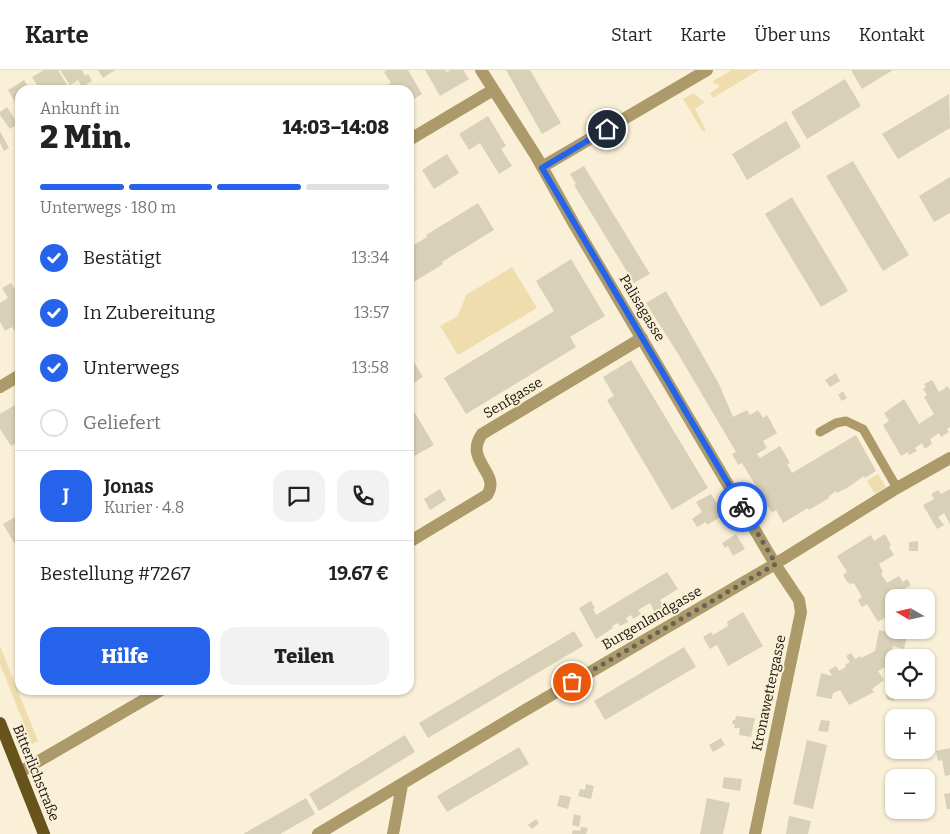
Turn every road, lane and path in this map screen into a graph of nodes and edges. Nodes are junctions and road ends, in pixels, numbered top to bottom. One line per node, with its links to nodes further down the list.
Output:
1 (481, 70): 3 (street, Palisagasse)
2 (707, 70): 5 (street)
3 (493, 90): 4 (street); 5 (street, Palisagasse)
4 (414, 137)
5 (542, 168): 6 (street, Palisagasse)
6 (642, 338): 12 (street, Senfgasse); 13 (street, Palisagasse)
7 (15, 378): 8 (street)
8 (0, 387)
9 (820, 432): 11 (lane)
10 (950, 458): 11 (street, Burgenlandgasse)
11 (897, 488): 13 (street, Burgenlandgasse)
12 (414, 539)
13 (776, 564): 17 (street, Burgenlandgasse); 21 (street, Kronawettergasse)
14 (152, 695): 16 (street)
15 (0, 723): 16 (main road, Bitterlichstraße)
16 (20, 772): 18 (main road, Bitterlichstraße)
17 (402, 785): 19 (street, Burgenlandgasse); 20 (street)
18 (44, 834)
19 (318, 834)
20 (392, 834)
21 (754, 834)

